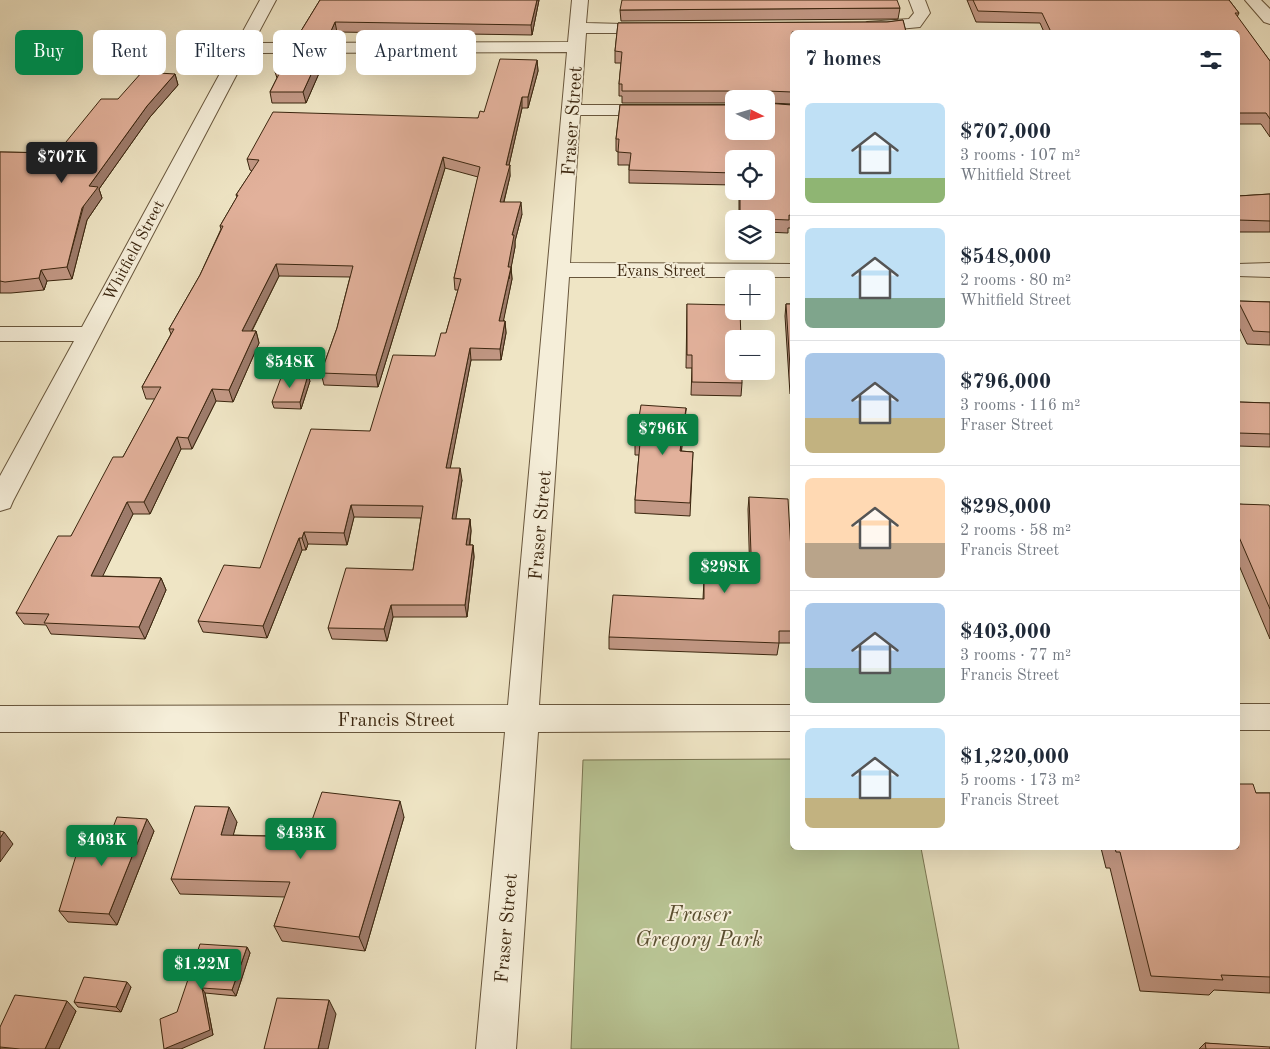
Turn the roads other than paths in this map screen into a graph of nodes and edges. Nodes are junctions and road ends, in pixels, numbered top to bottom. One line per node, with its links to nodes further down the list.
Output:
1 (268, 0): 8 (street, Whitfield Street)
2 (580, 0): 9 (street, Fraser Street)
3 (917, 0): 7 (street)
4 (1253, 0): 5 (street)
5 (1270, 19)
6 (667, 28): 9 (street)
7 (855, 28)
8 (252, 30)
9 (577, 37): 10 (street); 12 (street, Fraser Street)
10 (263, 47)
11 (227, 75): 19 (street, Whitfield Street)
12 (572, 110): 13 (street); 14 (street, Fraser Street)
13 (725, 110)
14 (560, 270): 15 (street, Evans Street); 25 (street, Fraser Street)
15 (790, 270)
16 (1240, 270): 17 (street)
17 (1270, 270)
18 (0, 334): 19 (street)
19 (88, 334): 20 (street, Whitfield Street)
20 (0, 501)
21 (1240, 717): 22 (street)
22 (1270, 717)
23 (0, 718): 25 (street, Francis Street)
24 (790, 718): 25 (street, Francis Street)
25 (522, 719): 26 (street, Fraser Street)
26 (496, 1049)

